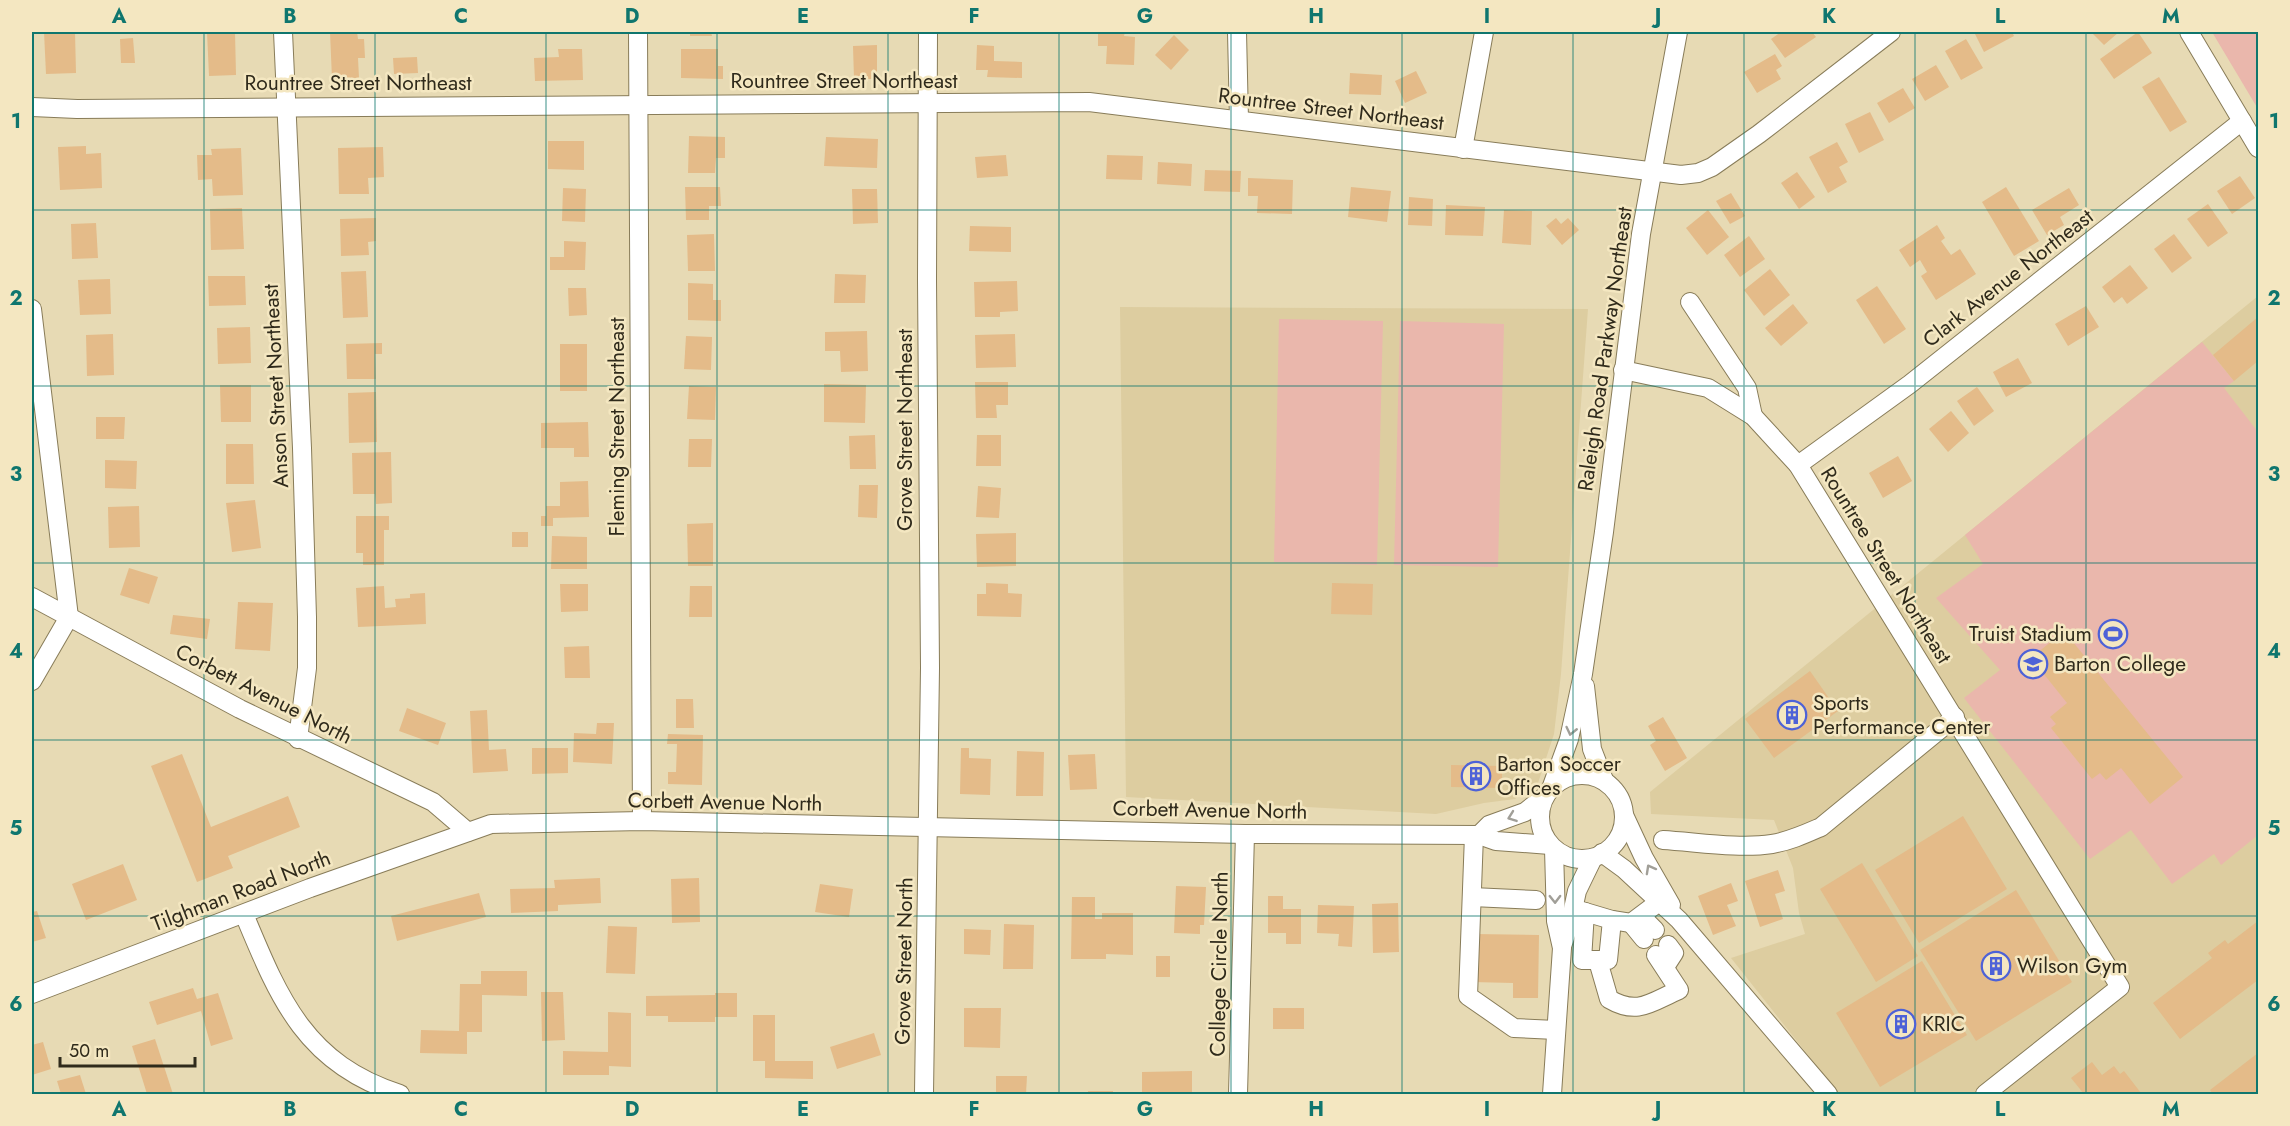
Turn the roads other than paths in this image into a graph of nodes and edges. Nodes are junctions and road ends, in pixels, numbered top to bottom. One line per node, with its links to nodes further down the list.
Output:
1 (283, 32): 11 (street, Anson Street Northeast)
2 (638, 32): 10 (street, Fleming Street Northeast)
3 (927, 32): 9 (street, Grove Street Northeast)
4 (1237, 32): 13 (street)
5 (1484, 32): 16 (street)
6 (1678, 32): 17 (street, Raleigh Road Parkway Northeast)
7 (1891, 32): 17 (street, Rountree Street Northeast)
8 (2189, 32): 14 (street)
9 (927, 103): 10 (street, Rountree Street Northeast); 13 (street, Rountree Street Northeast); 33 (street, Grove Street Northeast)
10 (638, 104): 11 (street, Rountree Street Northeast); 32 (street, Fleming Street Northeast)
11 (285, 106): 12 (street, Rountree Street Northeast); 28 (street, Anson Street Northeast)
12 (32, 107)
13 (1239, 120): 16 (street, Rountree Street Northeast)
14 (2242, 121): 15 (street); 22 (street, Clark Avenue Northeast)
15 (2259, 148)
16 (1462, 149): 17 (street, Rountree Street Northeast)
17 (1652, 172): 20 (street, Raleigh Road Parkway Northeast)
18 (1690, 302): 21 (street)
19 (32, 309): 24 (street)
20 (1623, 370): 21 (street, Rountree Street Northeast); 25 (street, Raleigh Road Parkway Northeast)
21 (1753, 416): 22 (street, Rountree Street Northeast)
22 (1798, 465): 27 (street, Rountree Street Northeast)
23 (32, 597): 24 (street, Corbett Avenue North)
24 (69, 618): 26 (street); 28 (street, Corbett Avenue North)
25 (1583, 674): 29 (street, Raleigh Road Parkway Northeast); 30 (street, Raleigh Road Parkway Northeast, one-way to 30)
26 (32, 681)
27 (1954, 717): 37 (street); 60 (street, Rountree Street Northeast)
28 (298, 738): 34 (street, Corbett Avenue North)
29 (1604, 780): 30 (street); 31 (street)
30 (1548, 792): 36 (street, one-way to 36); 38 (street)
31 (1624, 815): 39 (street); 47 (street, one-way to 31)
32 (642, 822): 33 (street, Corbett Avenue North); 34 (street, Corbett Avenue North)
33 (929, 829): 35 (street, Corbett Avenue North); 56 (street, Grove Street North)
34 (468, 832): 44 (street, Tilghman Road North)
35 (1245, 834): 36 (street, Corbett Avenue North); 57 (street, College Circle North)
36 (1477, 835): 38 (street, Corbett Avenue North); 40 (street)
37 (1663, 840)
38 (1552, 847): 39 (street); 50 (street, one-way to 50)
39 (1598, 855): 42 (street); 43 (street)
40 (1472, 897): 41 (street); 54 (street)
41 (1536, 900)
42 (1659, 902): 45 (street); 47 (street)
43 (1579, 910): 46 (street); 50 (street); 51 (street)
44 (244, 914): 53 (street, Tilghman Road North); 55 (street)
45 (1636, 919): 46 (street); 48 (street)
46 (1612, 920): 51 (street)
47 (1679, 920): 49 (street)
48 (1649, 934)
49 (1693, 937): 51 (street); 59 (street)
50 (1562, 948): 52 (street)
51 (1590, 961): 52 (street)
52 (1560, 971): 54 (street)
53 (32, 994)
54 (1556, 1030): 58 (street)
55 (399, 1095)
56 (924, 1095)
57 (1238, 1095)
58 (1552, 1095)
59 (1828, 1095)
60 (1986, 1095)

